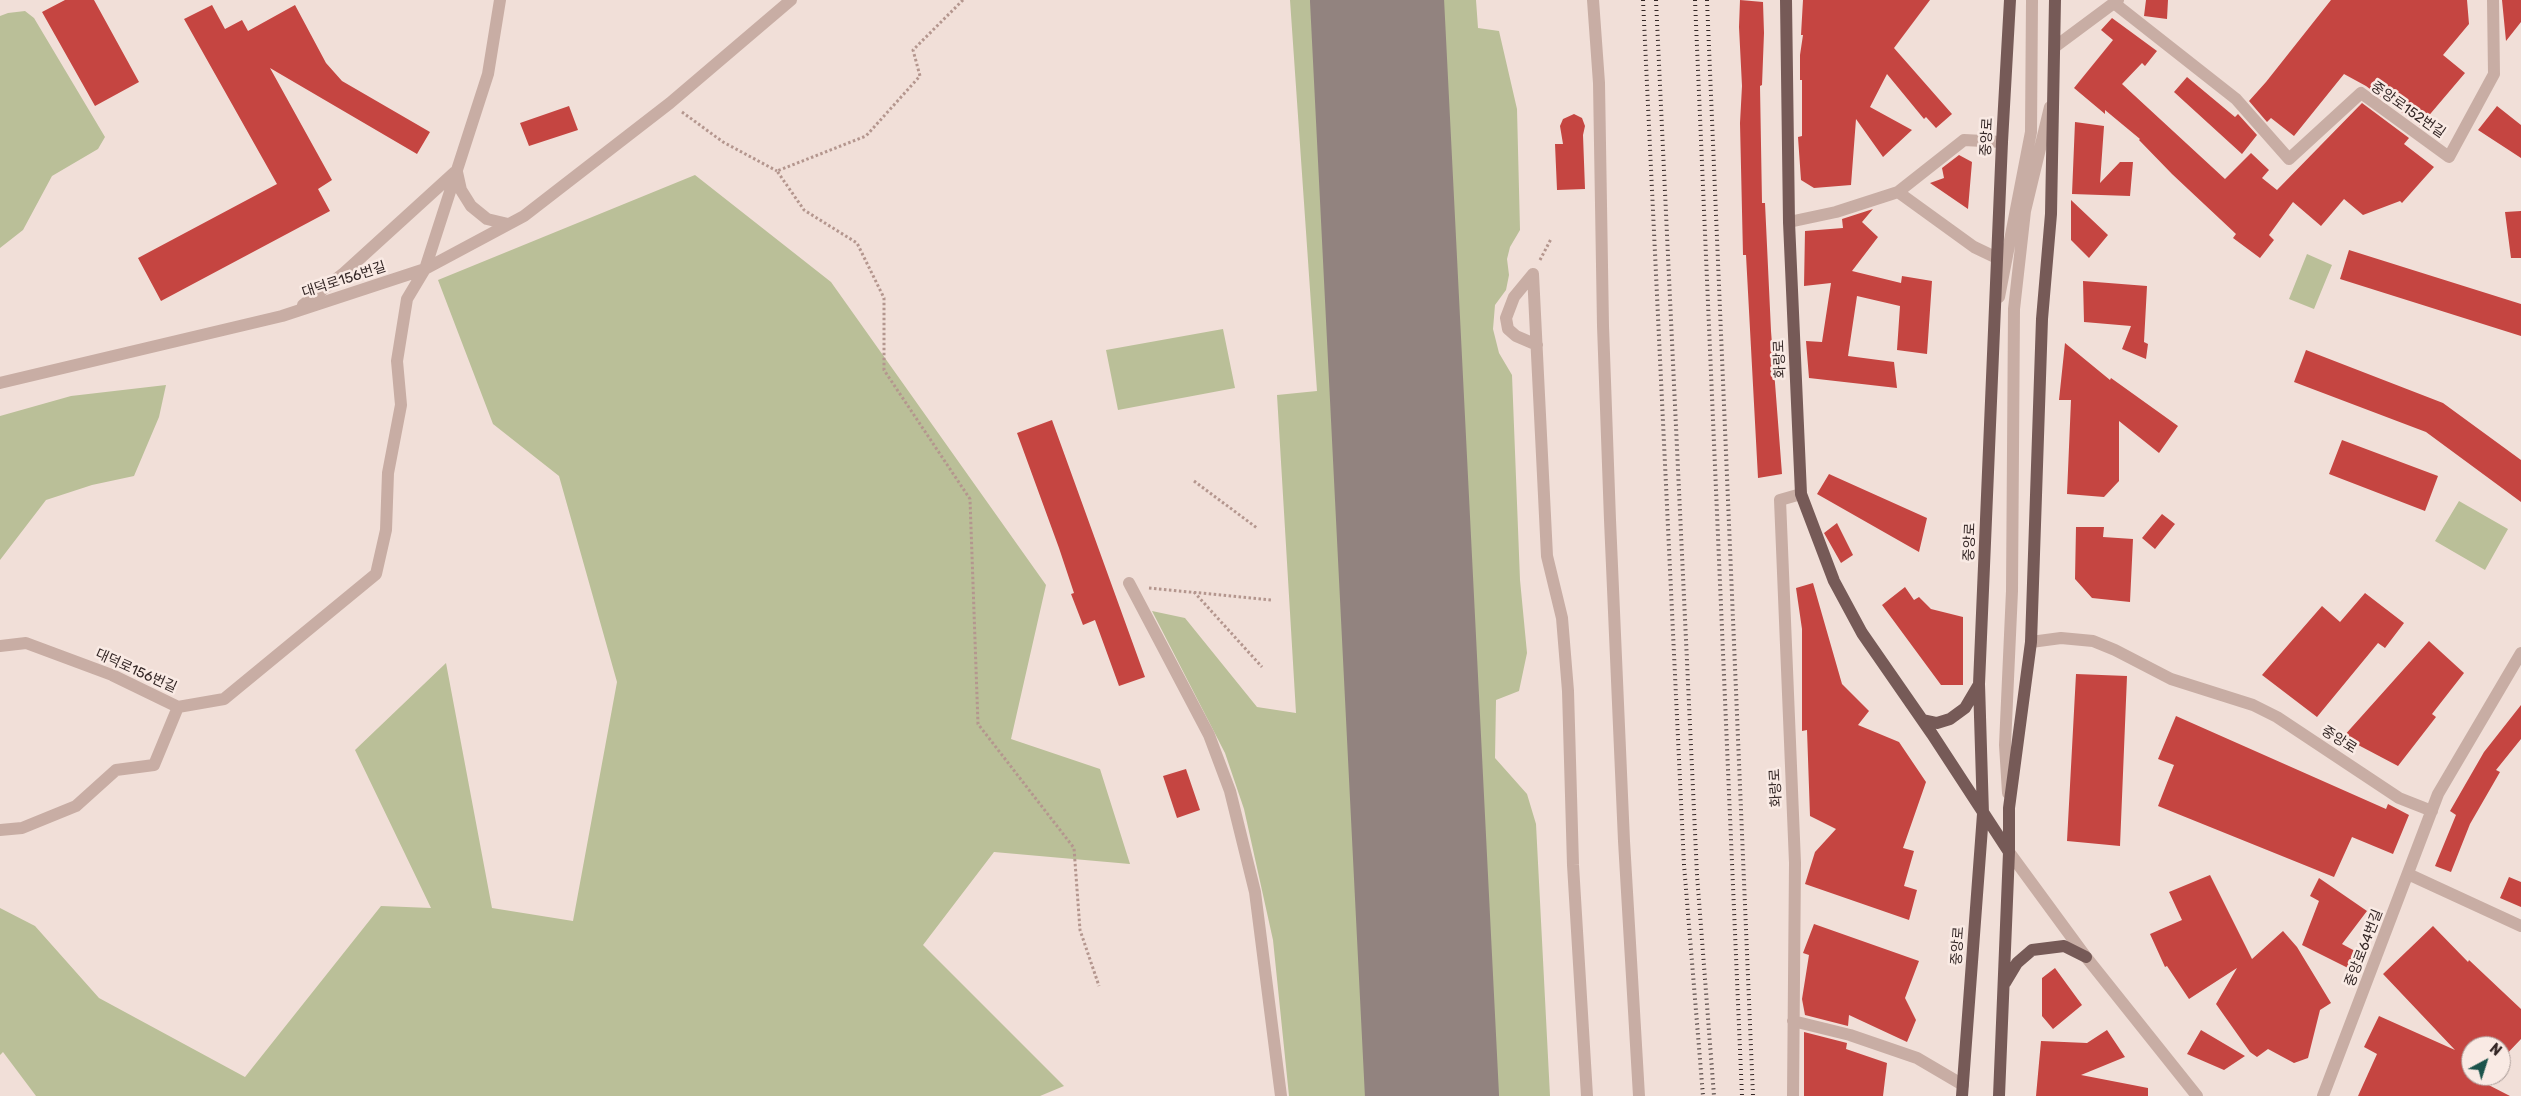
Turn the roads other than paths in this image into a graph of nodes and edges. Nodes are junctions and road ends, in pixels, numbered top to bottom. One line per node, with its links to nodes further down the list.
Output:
1 (500, 0): 13 (street)
2 (791, 0): 16 (street, 대덕로156번길)
3 (1593, 0): 44 (street)
4 (1786, 0): 15 (main road, 화랑로)
5 (2010, 0): 12 (main road, 중앙로)
6 (2032, 0): 20 (street)
7 (2055, 0): 10 (main road)
8 (2493, 0): 9 (street, 중앙로152번길)
9 (2116, 1): 10 (street, 중앙로152번길)
10 (2056, 46): 11 (main road)
11 (2055, 88): 25 (main road); 31 (street)
12 (2002, 142): 14 (street); 17 (main road, 중앙로)
13 (457, 171): 16 (street); 18 (street); 19 (street)
14 (1898, 192): 15 (street); 17 (street)
15 (1789, 222): 23 (main road, 화랑로)
16 (508, 224): 18 (street, 대덕로156번길)
17 (1997, 258): 20 (main road, 중앙로)
18 (425, 269): 19 (street, 대덕로156번길); 29 (street)
19 (294, 312): 22 (street, 대덕로156번길)
20 (1994, 324): 28 (main road, 중앙로)
21 (1537, 345): 21 (street); 43 (street)
22 (0, 383)
23 (1801, 494): 30 (main road, 화랑로); 40 (street, 화랑로)
24 (1130, 584): 42 (street)
25 (2031, 642): 31 (main road); 32 (street, 중앙로)
26 (0, 646): 29 (street, 대덕로156번길)
27 (2520, 655): 32 (street, 중앙로64번길)
28 (1979, 684): 30 (main road); 33 (main road, 중앙로)
29 (178, 707): 34 (street, 대덕로156번길)
30 (1923, 720): 33 (main road, 화랑로)
31 (2009, 808): 35 (main road)
32 (2432, 811): 36 (street, 중앙로64번길)
33 (1984, 814): 35 (main road, 화랑로); 41 (main road, 중앙로)
34 (0, 830)
35 (2009, 852): 38 (street); 39 (main road)
36 (2408, 874): 37 (street); 48 (street, 중앙로64번길)
37 (2521, 926)
38 (2086, 957): 39 (main road); 47 (street)
39 (2004, 985): 46 (main road)
40 (1793, 1021): 41 (street, 중앙로); 45 (street, 화랑로)
41 (1962, 1091)
42 (1281, 1096)
43 (1587, 1096)
44 (1639, 1096)
45 (1793, 1096)
46 (1999, 1096)
47 (2197, 1096)
48 (2323, 1096)

